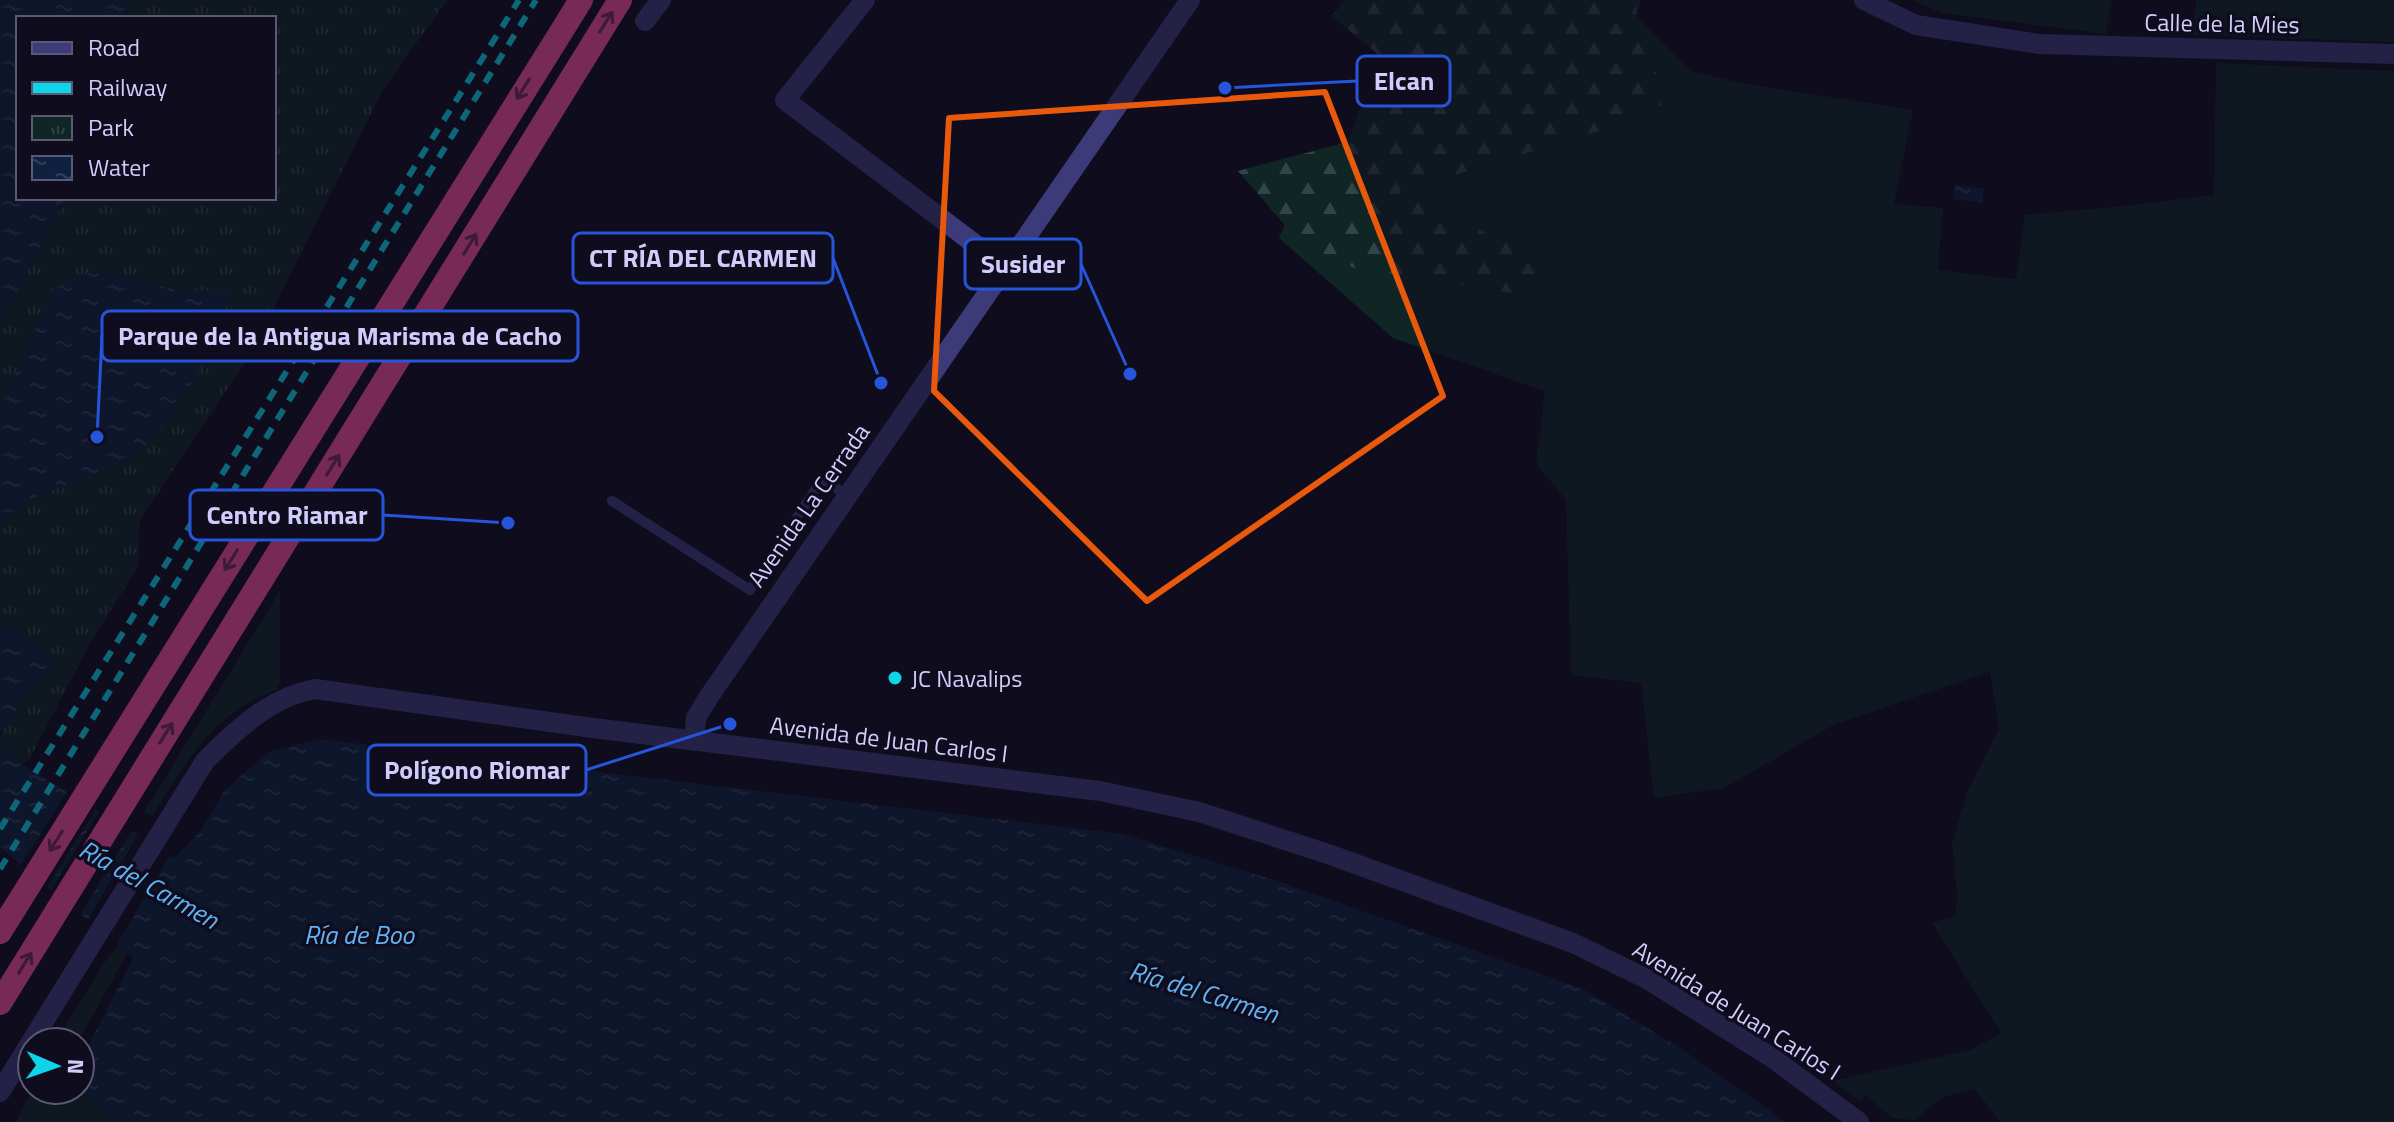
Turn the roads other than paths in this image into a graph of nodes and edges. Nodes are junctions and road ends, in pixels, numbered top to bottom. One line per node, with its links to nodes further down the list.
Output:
1 (581, 0): 13 (highway, one-way to 13)
2 (620, 0): 14 (highway, one-way to 2)
3 (661, 0): 7 (street)
4 (865, 0): 9 (street)
5 (1190, 0): 9 (street, Avenida La Cerrada)
6 (1864, 0): 8 (street, Calle de la Mies)
7 (645, 21)
8 (2394, 54)
9 (1005, 267): 10 (street, Avenida La Cerrada)
10 (847, 495): 11 (lane); 12 (street, Avenida La Cerrada)
11 (612, 501)
12 (694, 741): 15 (street, Avenida de Juan Carlos I); 16 (street, Avenida de Juan Carlos I)
13 (0, 932)
14 (0, 1003)
15 (0, 1092)
16 (1859, 1122)

